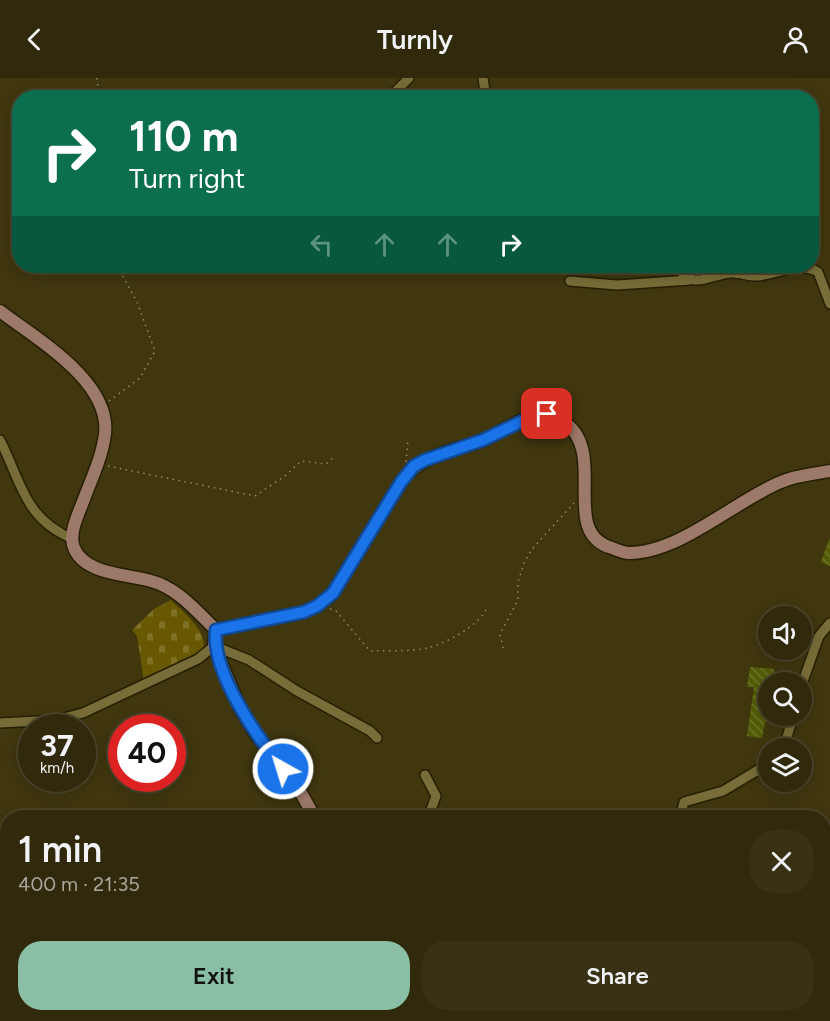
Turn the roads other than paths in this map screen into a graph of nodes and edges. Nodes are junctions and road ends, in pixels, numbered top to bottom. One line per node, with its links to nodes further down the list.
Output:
1 (409, 78): 2 (street)
2 (397, 90)
3 (683, 273): 8 (street)
4 (733, 273): 6 (street)
5 (733, 273): 8 (street)
6 (774, 273)
7 (818, 273): 10 (street)
8 (690, 280): 9 (street)
9 (570, 281)
10 (830, 304)
11 (0, 310): 14 (street)
12 (0, 440): 14 (street)
13 (828, 473): 16 (street)
14 (73, 539): 16 (street)
15 (830, 623): 18 (street)
16 (216, 630): 17 (street)
17 (214, 646): 19 (street); 20 (street); 23 (street)
18 (806, 672)
19 (0, 723)
20 (377, 738)
21 (758, 770): 25 (street)
22 (424, 776): 24 (street)
23 (312, 810)
24 (431, 810)
25 (682, 810)

